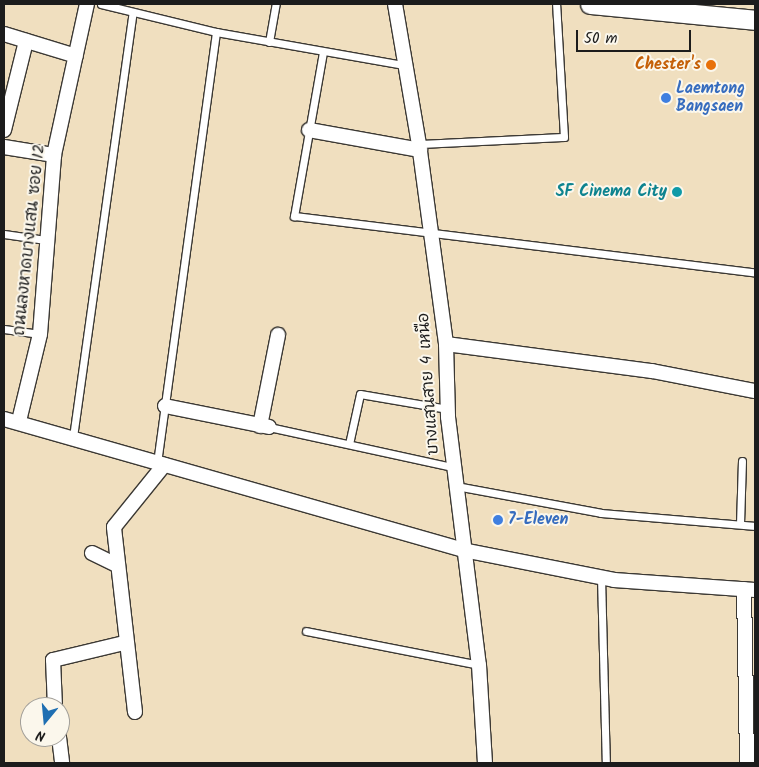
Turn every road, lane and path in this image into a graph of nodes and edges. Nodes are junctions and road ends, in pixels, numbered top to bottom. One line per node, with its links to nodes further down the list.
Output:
1 (87, 4): 14 (street, ถนนลงหาดบางแสน ซอย 12)
2 (101, 4): 7 (lane)
3 (276, 4): 12 (lane)
4 (395, 4): 15 (street, บางแสนสาย 4 เหนือ)
5 (556, 4): 19 (lane)
6 (590, 4): 8 (main road)
7 (133, 12): 9 (lane); 35 (lane)
8 (755, 20)
9 (216, 32): 12 (lane); 30 (lane)
10 (4, 34): 11 (street)
11 (26, 41): 14 (street); 16 (street)
12 (269, 42): 13 (lane)
13 (323, 52): 15 (lane); 17 (lane)
14 (76, 56): 20 (street, ถนนลงหาดบางแสน ซอย 12)
15 (404, 65): 19 (street, บางแสนสาย 4 เหนือ)
16 (4, 130)
17 (309, 130): 19 (street); 22 (lane)
18 (4, 147): 20 (street)
19 (420, 147): 22 (street, บางแสนสาย 4 เหนือ)
20 (54, 155): 23 (street, ถนนลงหาดบางแสน ซอย 12)
21 (4, 234): 23 (lane)
22 (432, 236): 24 (lane); 28 (street, บางแสนสาย 4 เหนือ)
23 (46, 240): 26 (street, ถนนลงหาดบางแสน ซอย 12)
24 (755, 273)
25 (4, 329): 26 (lane)
26 (40, 334): 33 (street, ถนนลงหาดบางแสน ซอย 12)
27 (278, 335): 34 (street)
28 (446, 344): 29 (street); 31 (street, บางแสนสาย 4 เหนือ)
29 (755, 391)
30 (165, 406): 34 (street); 38 (lane)
31 (448, 409): 36 (lane); 39 (street, บางแสนสาย 4 เหนือ)
32 (4, 419): 33 (street)
33 (19, 421): 35 (street)
34 (264, 426): 36 (lane)
35 (74, 437): 38 (street)
36 (349, 444): 39 (lane)
37 (742, 461): 41 (lane)
38 (160, 464): 43 (street); 45 (street)
39 (454, 467): 40 (street, บางแสนสาย 4 เหนือ)
40 (456, 486): 41 (lane); 43 (street, บางแสนสาย 4 เหนือ)
41 (740, 524): 42 (lane)
42 (755, 526)
43 (462, 550): 46 (street); 50 (street, บางแสนสาย 4 เหนือ)
44 (92, 553): 45 (street)
45 (117, 565): 49 (street)
46 (601, 577): 47 (street); 56 (lane)
47 (750, 590): 57 (street)
48 (306, 631): 50 (lane)
49 (124, 643): 51 (street); 52 (street)
50 (479, 665): 55 (street, บางแสนสาย 4 เหนือ)
51 (55, 697)
52 (134, 712)
53 (60, 747): 54 (street)
54 (62, 763)
55 (485, 763)
56 (606, 763)
57 (747, 763)

